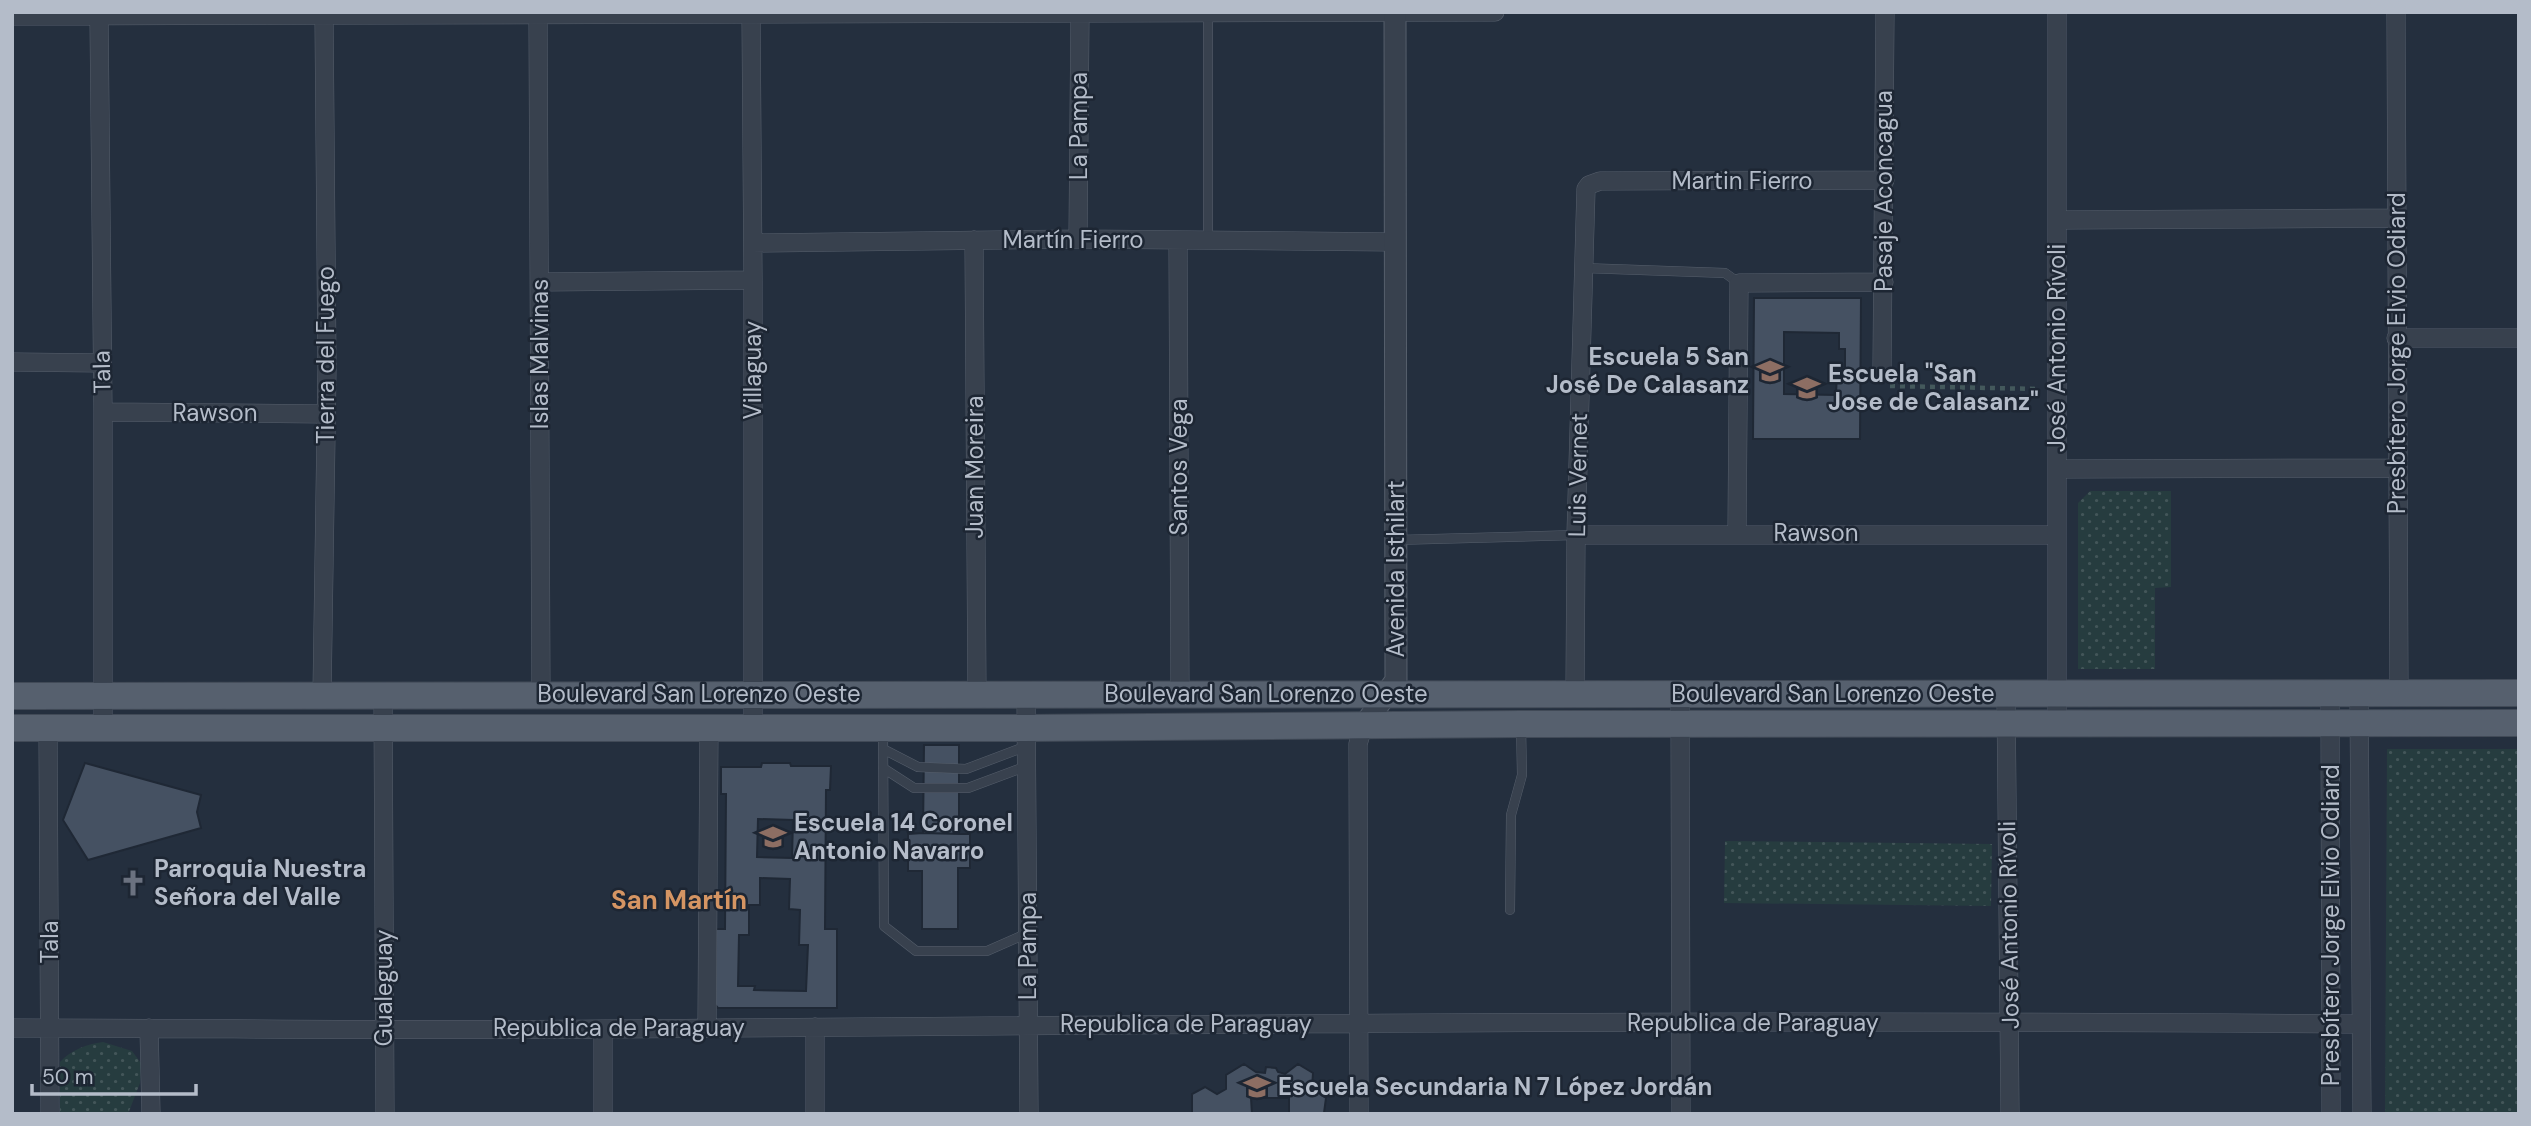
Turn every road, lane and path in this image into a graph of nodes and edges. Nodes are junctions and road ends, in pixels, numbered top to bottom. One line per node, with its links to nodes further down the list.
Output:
1 (1395, 12): 2 (street); 9 (street); 21 (street, Avenida Isthilart)
2 (1495, 12)
3 (1885, 12): 13 (street, Pasaje Aconcagua)
4 (2057, 12): 16 (street, José Antonio Rívoli)
5 (2396, 12): 15 (street, Presbítero Jorge Elvio Odiard)
6 (751, 13): 7 (street); 8 (street); 22 (street, Villaguay)
7 (538, 14): 10 (street); 25 (street, Islas Malvinas)
8 (1080, 14): 9 (street); 17 (street, La Pampa)
9 (1208, 14): 20 (lane)
10 (324, 15): 12 (street); 35 (street, Tierra del Fuego)
11 (12, 16): 12 (street)
12 (99, 16): 31 (street, Tala)
13 (1885, 180): 14 (street, Martin Fierro); 26 (street, Pasaje Aconcagua)
14 (1600, 181): 23 (street, Luis Vernet)
15 (2396, 218): 16 (street); 28 (street, Presbítero Jorge Elvio Odiard)
16 (2058, 220): 33 (street, José Antonio Rívoli)
17 (1078, 239): 18 (street, Martín Fierro); 19 (street, Martín Fierro)
18 (974, 240): 22 (street, Martín Fierro); 47 (street, Juan Moreira)
19 (1178, 240): 20 (street, Martín Fierro); 56 (street, Santos Vega)
20 (1208, 240): 21 (street, Martín Fierro)
21 (1394, 242): 41 (street, Avenida Isthilart)
22 (753, 243): 24 (street, Villaguay)
23 (1583, 268): 27 (lane); 39 (street, Luis Vernet)
24 (753, 280): 25 (street); 46 (street, Villaguay)
25 (540, 282): 55 (street, Islas Malvinas)
26 (1884, 282): 27 (street); 32 (street, Pasaje Aconcagua)
27 (1739, 283): 38 (street)
28 (2396, 338): 29 (street); 36 (street, Presbítero Jorge Elvio Odiard)
29 (2519, 338)
30 (12, 362): 31 (street)
31 (102, 363): 34 (street, Tala)
32 (1882, 370): 33 (path)
33 (2057, 389): 37 (street, José Antonio Rívoli)
34 (103, 412): 35 (street, Rawson); 52 (street, Tala)
35 (326, 414): 53 (street, Tierra del Fuego)
36 (2397, 468): 37 (street); 45 (street, Presbítero Jorge Elvio Odiard)
37 (2057, 469): 40 (street, José Antonio Rívoli)
38 (1737, 533): 39 (street, Rawson); 40 (street, Rawson)
39 (1576, 534): 41 (lane); 42 (street, Luis Vernet)
40 (2057, 535): 44 (street, José Antonio Rívoli)
41 (1396, 540): 49 (street, Avenida Isthilart)
42 (1575, 693): 43 (main road, Boulevard San Lorenzo Oeste); 49 (main road, Boulevard San Lorenzo Oeste)
43 (1680, 693): 57 (main road, Boulevard San Lorenzo Oeste); 64 (street)
44 (2056, 693): 57 (main road, Boulevard San Lorenzo Oeste); 58 (main road, Boulevard San Lorenzo Oeste); 66 (street, José Antonio Rívoli)
45 (2399, 693): 50 (main road, Boulevard San Lorenzo Oeste); 59 (main road, Boulevard San Lorenzo Oeste)
46 (753, 694): 47 (main road, Boulevard San Lorenzo Oeste); 55 (main road, Boulevard San Lorenzo Oeste); 70 (street, Villaguay)
47 (977, 694): 48 (main road, Boulevard San Lorenzo Oeste)
48 (1026, 694): 56 (main road, Boulevard San Lorenzo Oeste); 74 (street, La Pampa)
49 (1389, 694): 56 (main road, Boulevard San Lorenzo Oeste); 68 (street, Avenida Isthilart)
50 (2519, 694)
51 (12, 695): 52 (main road, Boulevard San Lorenzo Oeste)
52 (101, 695): 53 (main road, Boulevard San Lorenzo Oeste); 72 (street, Tala)
53 (322, 695): 54 (main road, Boulevard San Lorenzo Oeste)
54 (383, 695): 55 (main road, Boulevard San Lorenzo Oeste); 67 (street, Gualeguay)
55 (541, 695)
56 (1180, 695)
57 (2006, 695): 65 (street, José Antonio Rívoli)
58 (2330, 695): 59 (main road, Boulevard San Lorenzo Oeste); 62 (street, Presbítero Jorge Elvio Odiard)
59 (2359, 695): 63 (street, Presbítero Jorge Elvio Odiard)
60 (2519, 723): 63 (main road, Boulevard San Lorenzo Oeste)
61 (1521, 724): 64 (main road, Boulevard San Lorenzo Oeste); 68 (main road, Boulevard San Lorenzo Oeste); 78 (lane)
62 (2330, 724): 63 (main road, Boulevard San Lorenzo Oeste); 66 (main road, Boulevard San Lorenzo Oeste); 83 (street, Presbítero Jorge Elvio Odiard)
63 (2359, 724): 84 (street, Presbítero Jorge Elvio Odiard)
64 (1680, 725): 65 (main road, Boulevard San Lorenzo Oeste); 81 (street)
65 (2006, 725): 66 (main road, Boulevard San Lorenzo Oeste); 80 (street, José Antonio Rívoli)
66 (2057, 725)
67 (383, 727): 72 (main road, Boulevard San Lorenzo Oeste); 73 (main road, Boulevard San Lorenzo Oeste); 91 (street, Gualeguay)
68 (1363, 727): 74 (main road, Boulevard San Lorenzo Oeste); 82 (street)
69 (12, 728): 71 (main road, Boulevard San Lorenzo Oeste)
70 (753, 728): 73 (main road, Boulevard San Lorenzo Oeste); 75 (main road, Boulevard San Lorenzo Oeste)
71 (48, 729): 72 (main road, Boulevard San Lorenzo Oeste); 89 (street, Tala)
72 (103, 729)
73 (709, 729): 86 (street)
74 (1027, 737): 75 (main road, Boulevard San Lorenzo Oeste); 75 (lane); 76 (street, La Pampa)
75 (883, 739): 77 (lane)
76 (1027, 766): 77 (lane); 79 (street, La Pampa)
77 (883, 768): 79 (lane)
78 (1510, 910)
79 (1028, 933): 85 (street, La Pampa)
80 (2010, 1022): 81 (street, Republica de Paraguay); 83 (street, Republica de Paraguay); 101 (street, José Antonio Rívoli)
81 (1681, 1023): 82 (street, Republica de Paraguay); 100 (street)
82 (1359, 1024): 85 (street, Republica de Paraguay); 99 (street)
83 (2331, 1024): 84 (street, Republica de Paraguay); 102 (street, Presbítero Jorge Elvio Odiard)
84 (2360, 1024): 103 (street, Presbítero Jorge Elvio Odiard)
85 (1029, 1025): 87 (street, Republica de Paraguay); 98 (street, La Pampa)
86 (708, 1027): 87 (street, Republica de Paraguay); 92 (street, Republica de Paraguay)
87 (815, 1027): 97 (street)
88 (12, 1028): 89 (street, Republica de Paraguay)
89 (50, 1028): 90 (street, Republica de Paraguay); 93 (street, Tala)
90 (149, 1028): 91 (street, Republica de Paraguay); 94 (street)
91 (384, 1028): 92 (street, Republica de Paraguay); 95 (street, Gualeguay)
92 (603, 1029): 96 (street)
93 (50, 1114)
94 (151, 1114)
95 (384, 1114)
96 (603, 1114)
97 (815, 1114)
98 (1029, 1114)
99 (1359, 1114)
100 (1681, 1114)
101 (2010, 1114)
102 (2331, 1114)
103 (2362, 1114)

